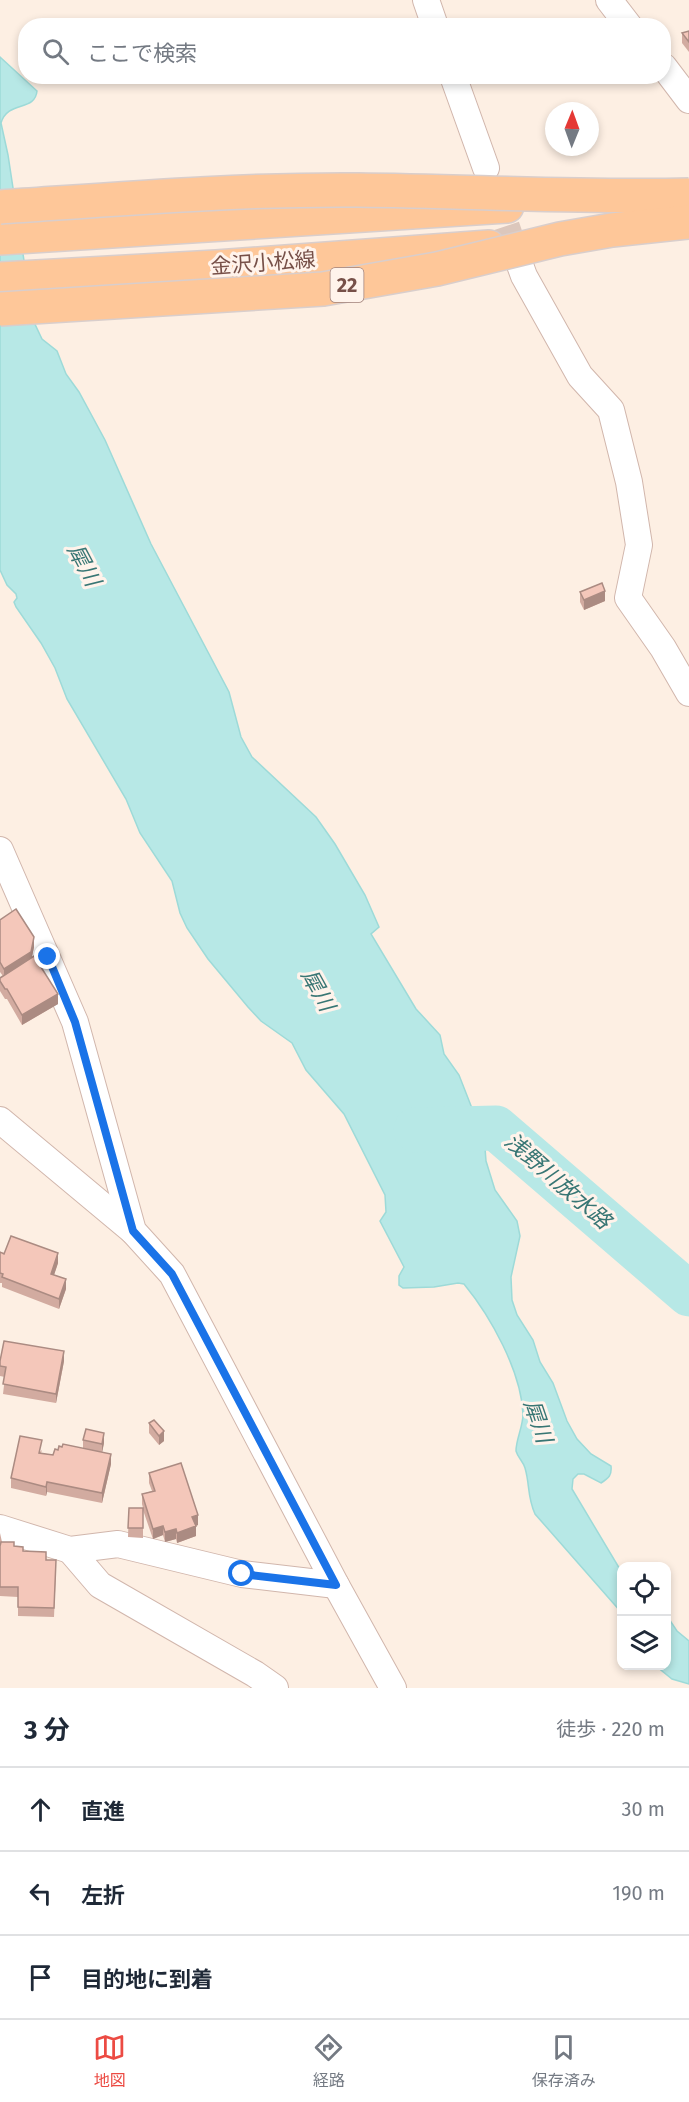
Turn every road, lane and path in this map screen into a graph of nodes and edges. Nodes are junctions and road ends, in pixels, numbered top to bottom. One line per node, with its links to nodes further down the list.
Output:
1 (426, 0): 3 (street)
2 (609, 0): 4 (street)
3 (432, 18)
4 (624, 18)
5 (671, 76): 7 (street)
6 (456, 84): 8 (street)
7 (688, 96)
8 (486, 168)
9 (689, 195): 11 (main road, bridge)
10 (595, 200): 13 (main road, 金沢小松線)
11 (0, 207)
12 (689, 222): 17 (main road, 22, bridge)
13 (0, 238)
14 (597, 239): 16 (main road, 金沢小松線 / 22)
15 (520, 265): 18 (street)
16 (0, 279)
17 (0, 309)
18 (689, 693)
19 (0, 850): 21 (street)
20 (0, 1120): 21 (street)
21 (133, 1231): 24 (street)
22 (0, 1528): 23 (street)
23 (70, 1550): 24 (street); 25 (street)
24 (336, 1585): 26 (street)
25 (274, 1688)
26 (393, 1688)

